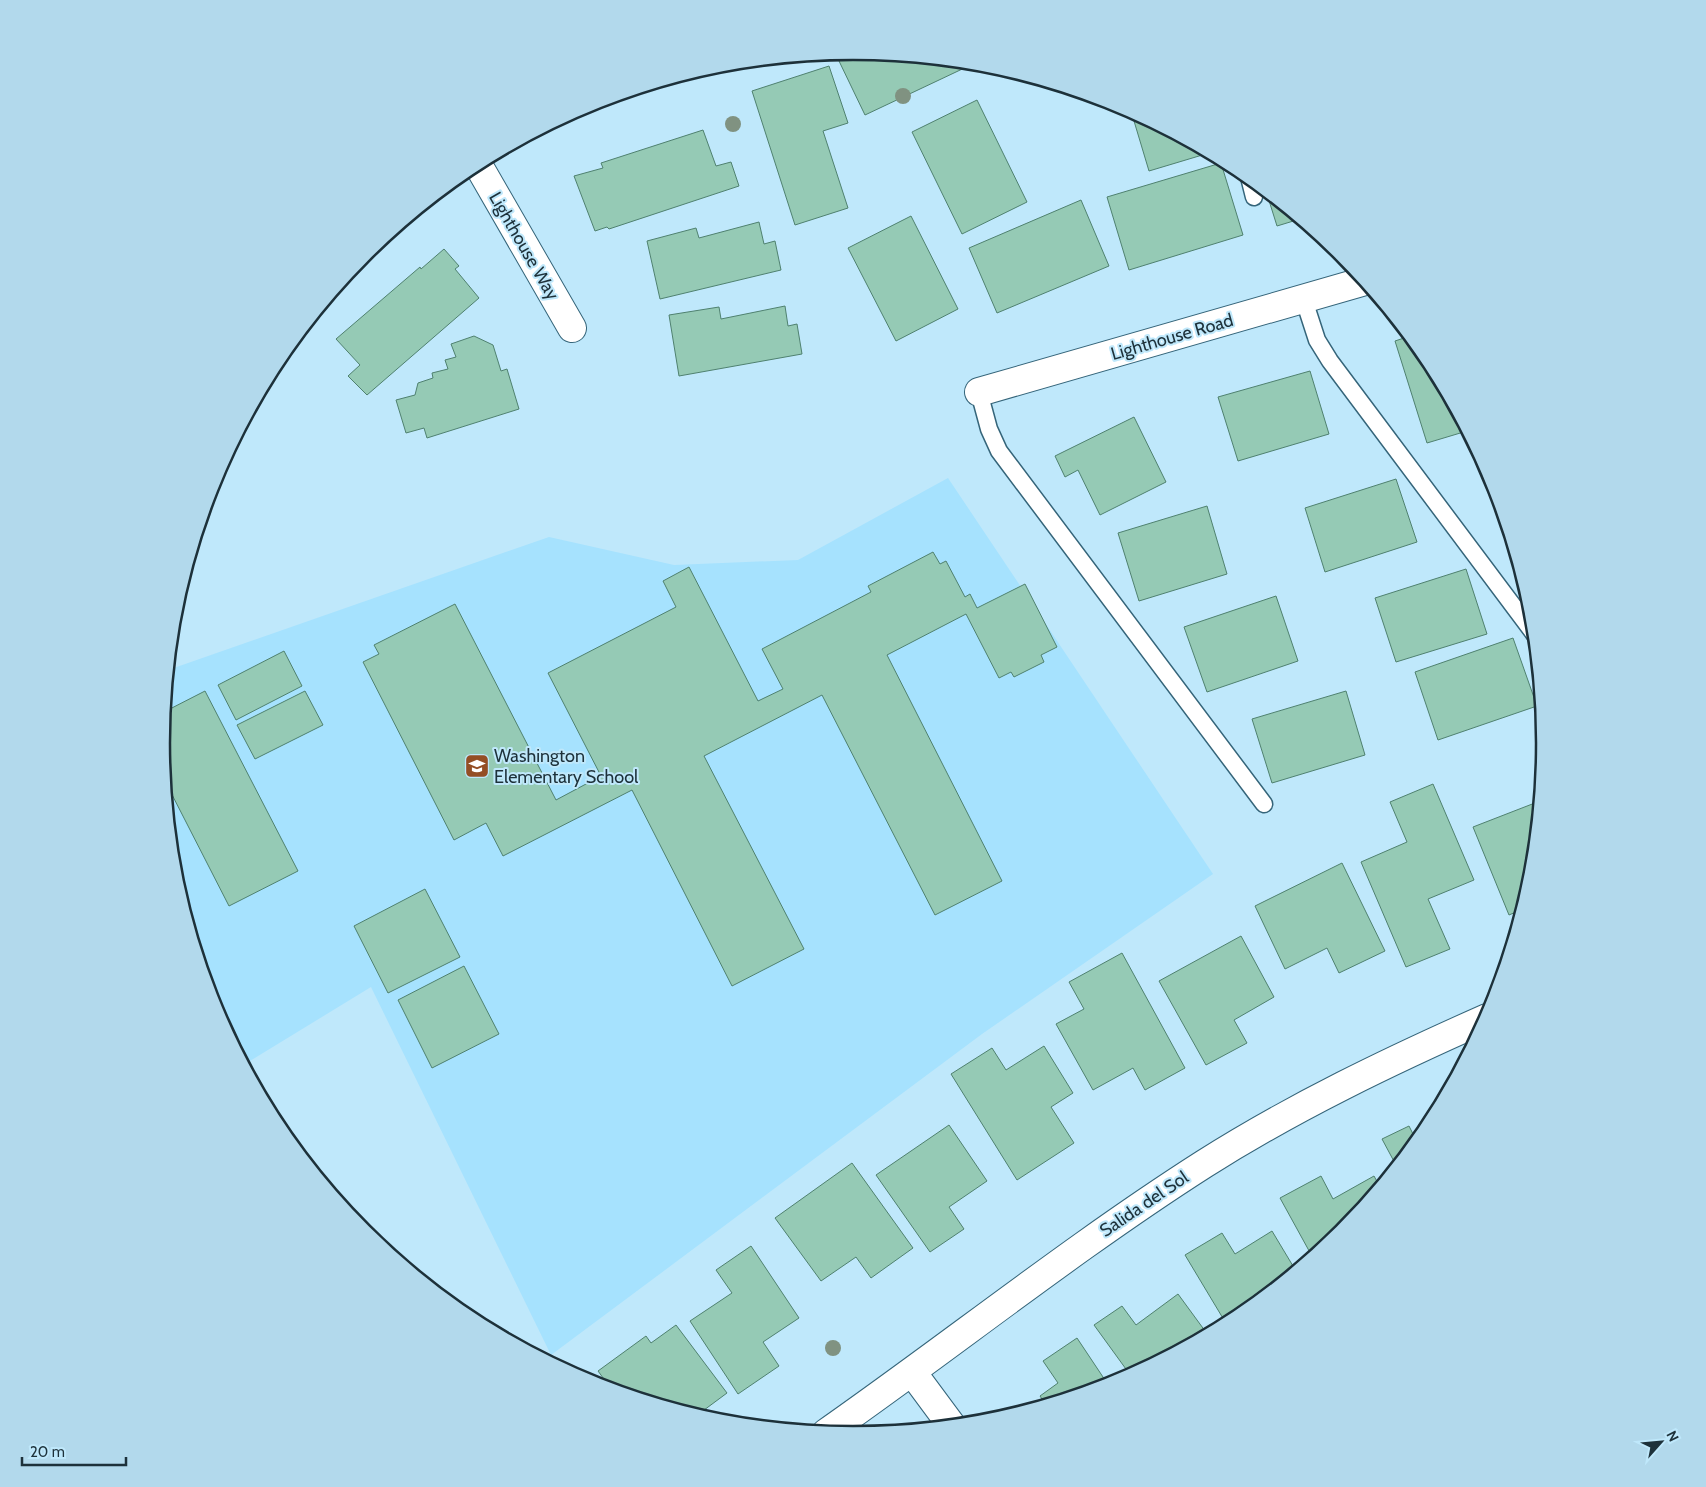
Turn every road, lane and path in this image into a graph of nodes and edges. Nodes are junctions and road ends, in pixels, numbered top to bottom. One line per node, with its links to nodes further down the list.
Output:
1 (481, 170): 6 (street, Lighthouse Way)
2 (1252, 189): 3 (lane)
3 (1254, 197)
4 (1358, 284): 5 (street, Lighthouse Road)
5 (1304, 300): 7 (street, Lighthouse Road); 8 (lane)
6 (572, 328)
7 (979, 392): 9 (lane)
8 (1525, 624)
9 (1264, 804)
10 (1476, 1023): 11 (street, Salida del Sol)
11 (912, 1372): 12 (street); 13 (street, Salida del Sol)
12 (948, 1420)
13 (835, 1427)

